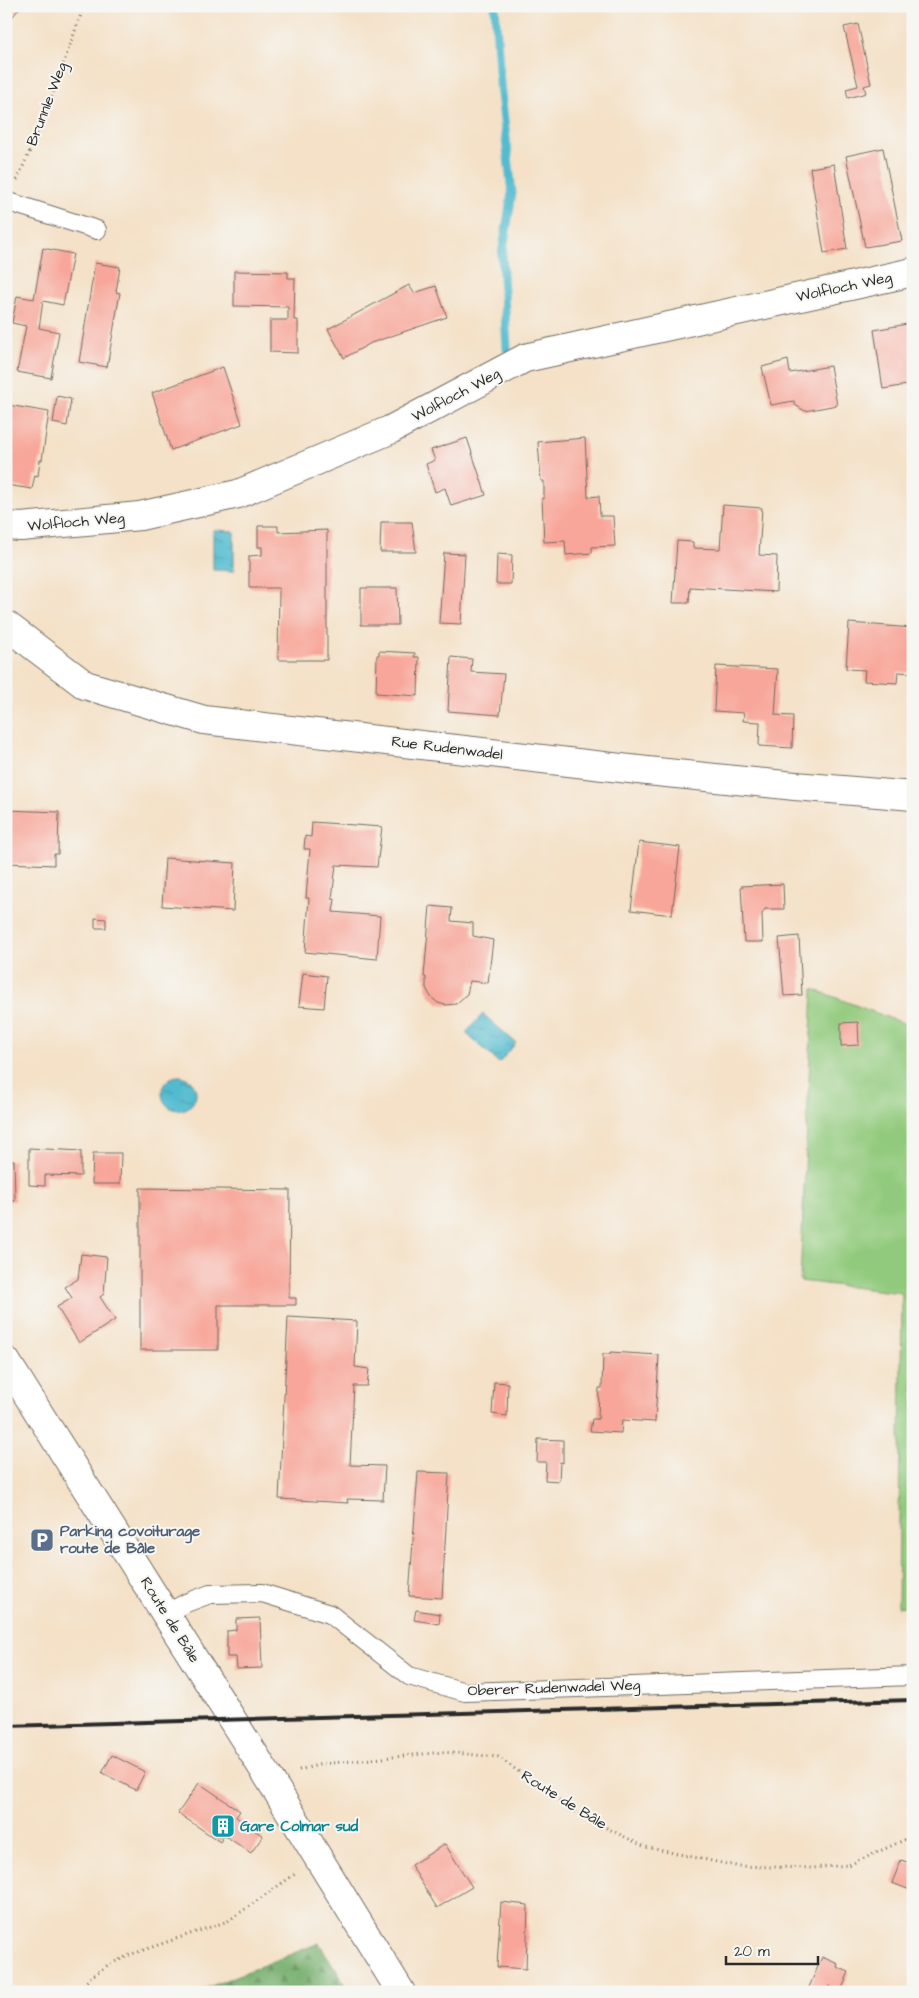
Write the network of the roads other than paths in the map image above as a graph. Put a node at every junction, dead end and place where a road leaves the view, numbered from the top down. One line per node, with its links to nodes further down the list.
1 (7, 201): 2 (lane)
2 (97, 230)
3 (913, 272): 4 (street, Wolfloch Weg)
4 (6, 526)
5 (6, 625): 6 (street, Rue Rudenwadel)
6 (913, 796)
7 (6, 1360): 8 (street, Route de Bâle)
8 (166, 1614): 9 (lane, Oberer Rudenwadel Weg); 10 (street, Route de Bâle)
9 (913, 1676)
10 (401, 1992)

